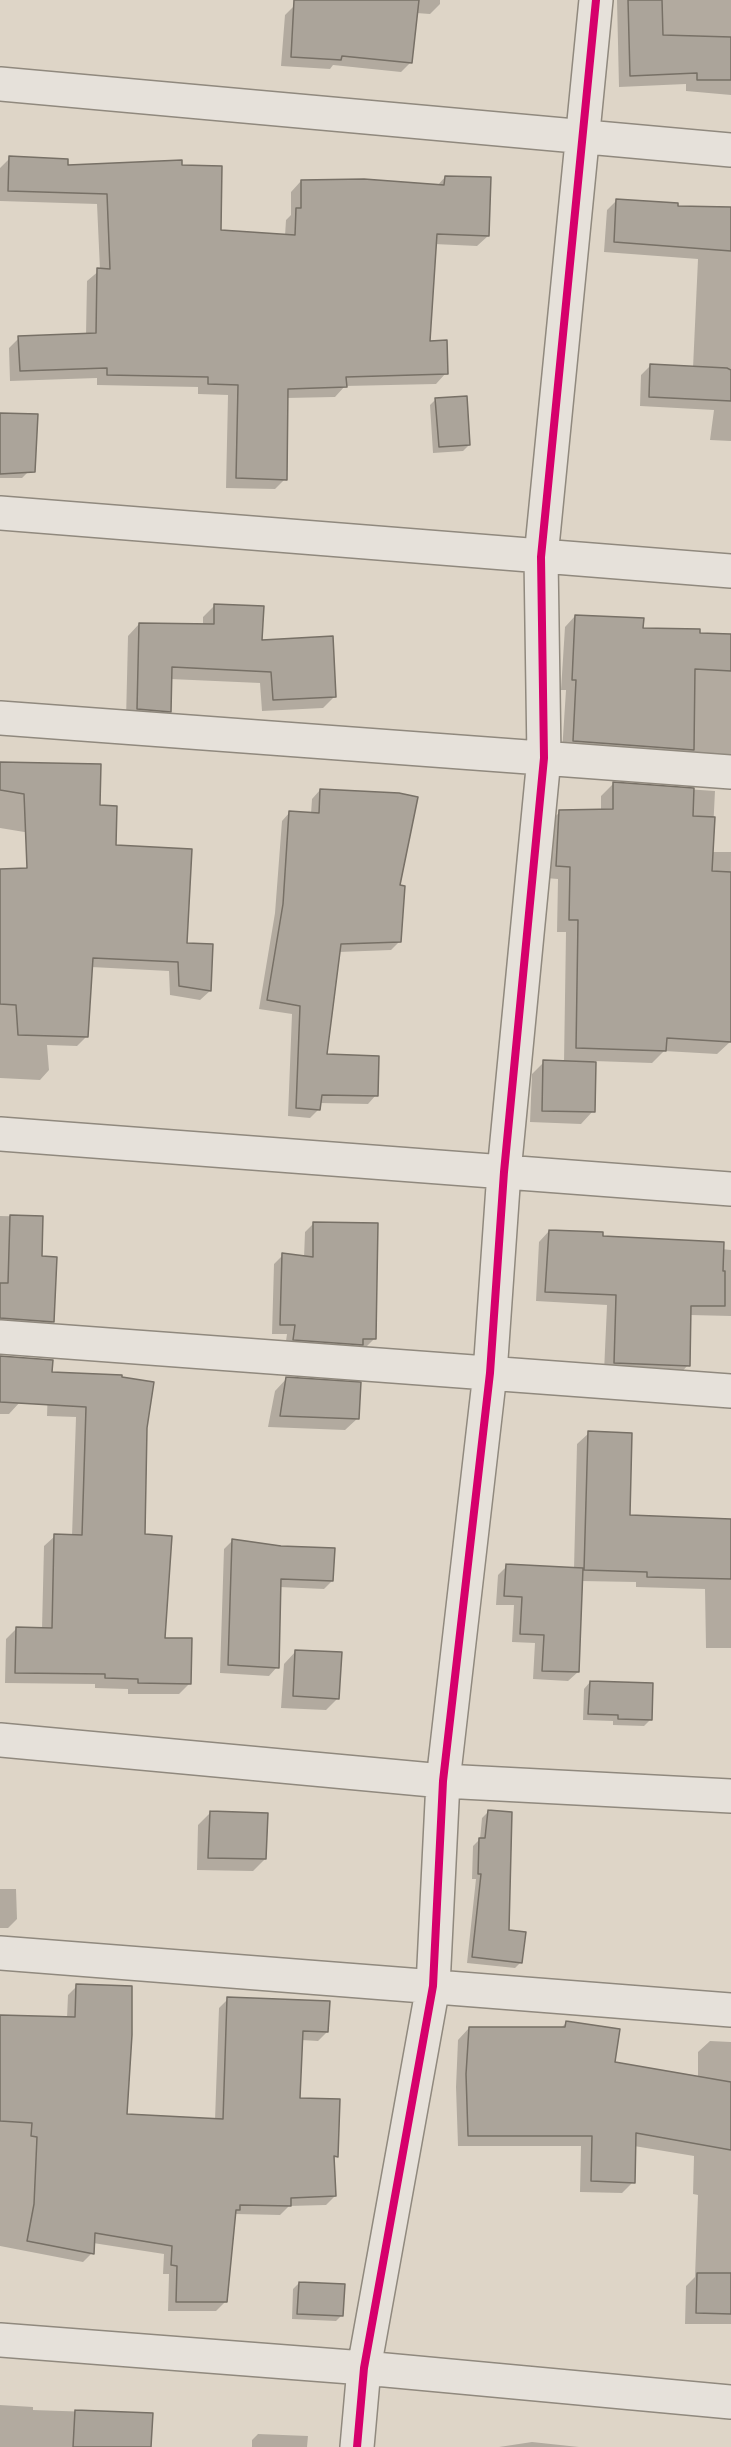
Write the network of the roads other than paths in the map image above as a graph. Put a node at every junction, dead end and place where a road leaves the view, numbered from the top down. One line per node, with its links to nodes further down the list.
1 (596, 0): 3 (street)
2 (0, 84): 3 (street)
3 (583, 137): 4 (street); 6 (street)
4 (731, 150)
5 (0, 513): 6 (street)
6 (541, 557): 7 (street); 9 (street)
7 (731, 571)
8 (0, 718): 9 (street)
9 (544, 759): 10 (street); 12 (street)
10 (731, 772)
11 (0, 1134): 12 (street)
12 (504, 1172): 13 (street); 15 (street)
13 (731, 1189)
14 (0, 1337): 15 (street)
15 (490, 1373): 16 (street); 18 (street)
16 (731, 1391)
17 (0, 1740): 18 (street)
18 (443, 1781): 19 (street); 21 (street)
19 (731, 1796)
20 (0, 1953): 21 (street)
21 (433, 1986): 22 (street); 24 (street)
22 (731, 2010)
23 (0, 2340): 24 (street)
24 (364, 2368): 25 (street); 26 (street)
25 (731, 2402)
26 (357, 2447)

